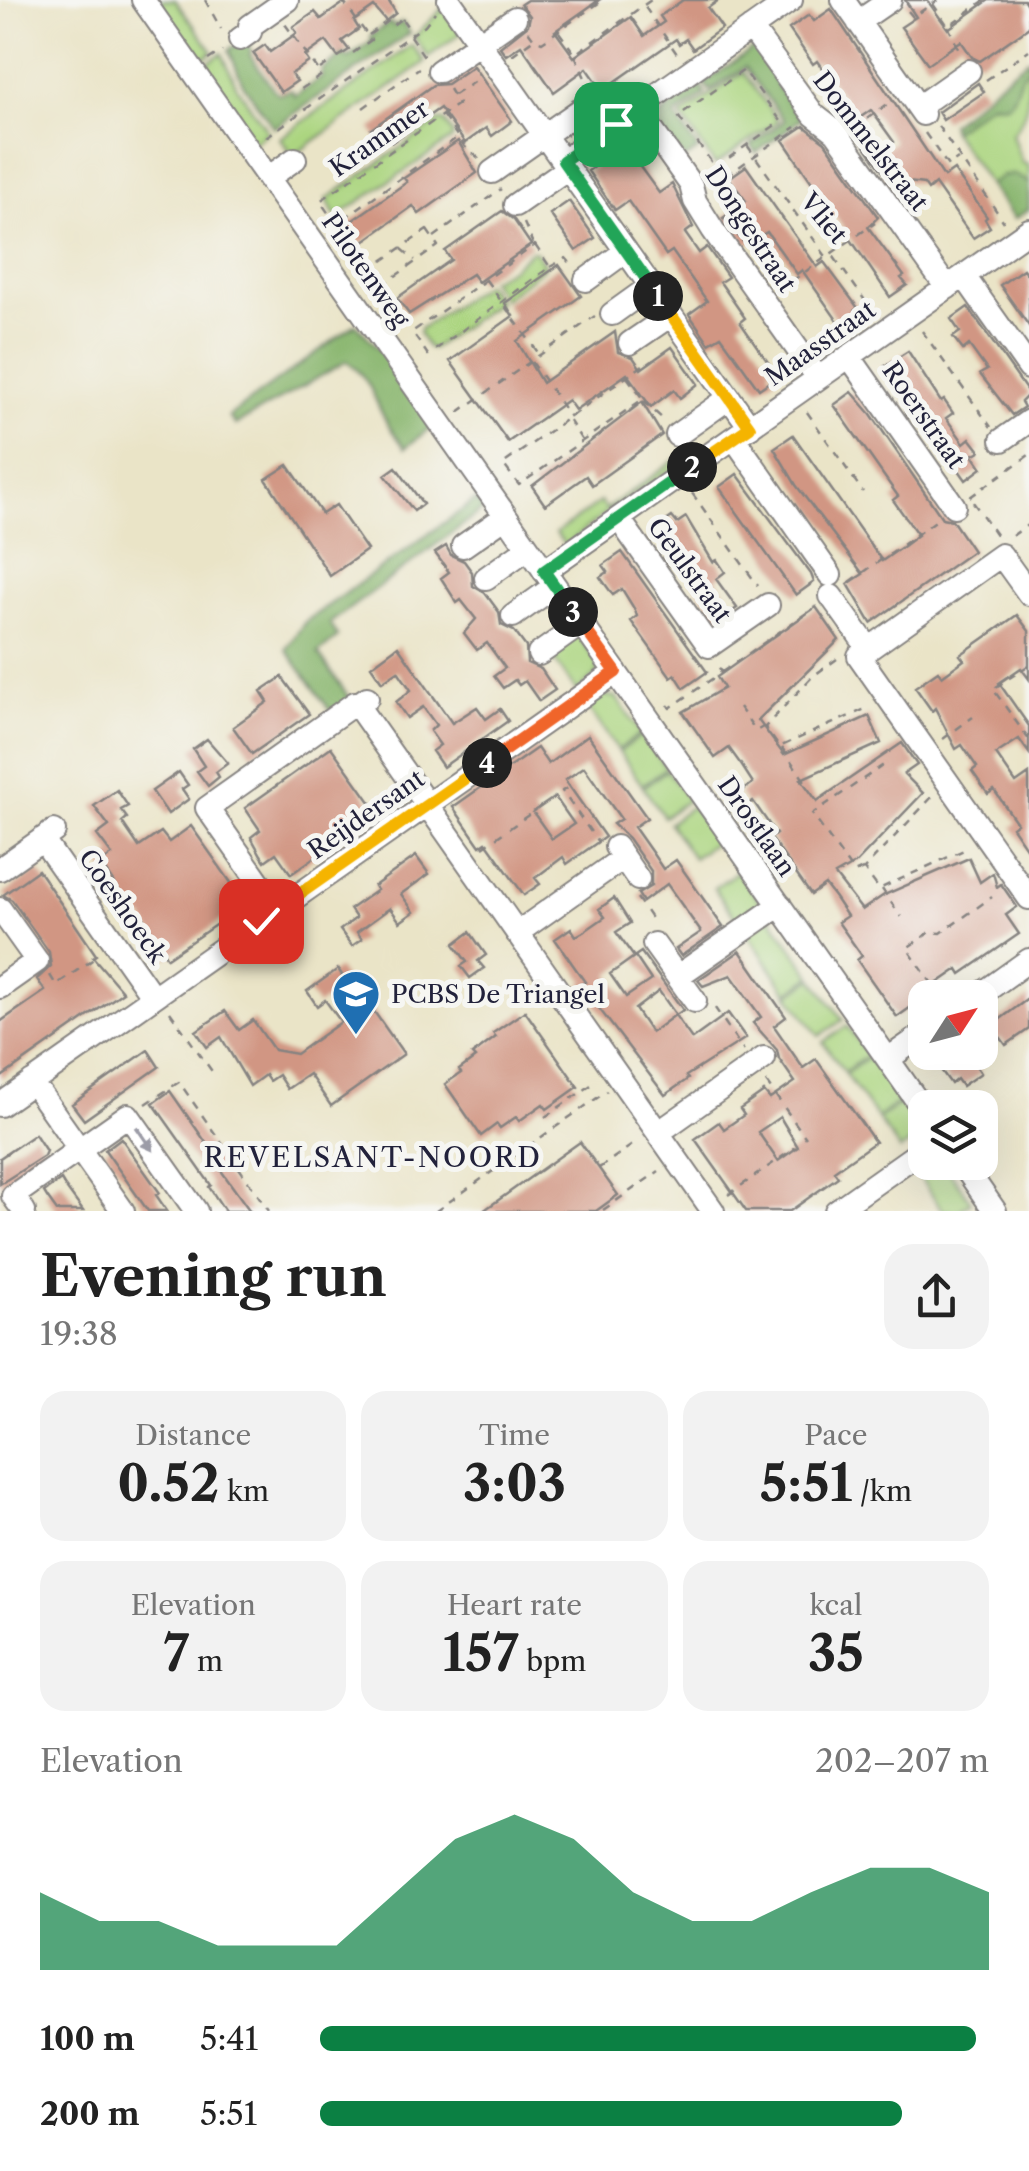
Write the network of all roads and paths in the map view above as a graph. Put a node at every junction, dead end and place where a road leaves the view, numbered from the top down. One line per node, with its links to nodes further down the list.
1 (143, 0): 55 (street, Pilotenweg)
2 (205, 0): 25 (path)
3 (287, 0): 25 (street)
4 (342, 0): 23 (path)
5 (603, 0): 22 (path)
6 (650, 0): 15 (path)
7 (791, 0): 21 (street)
8 (843, 0): 19 (street)
9 (890, 0): 19 (street)
10 (938, 0): 14 (path)
11 (985, 0): 14 (path)
12 (1025, 0): 16 (path)
13 (445, 3): 24 (path); 27 (street)
14 (932, 4): 17 (path)
15 (643, 5): 22 (path); 31 (path)
16 (1029, 6)
17 (913, 17)
18 (520, 22): 26 (path); 27 (street)
19 (858, 22): 44 (street)
20 (288, 26): 34 (path)
21 (752, 28): 31 (street); 43 (street, Dommelstraat)
22 (558, 31): 26 (path)
23 (368, 36): 24 (path); 28 (path)
24 (411, 36): 45 (path)
25 (233, 38): 32 (path)
26 (534, 39): 29 (path)
27 (479, 43): 33 (street); 46 (street)
28 (353, 53)
29 (506, 59)
30 (332, 61): 34 (path)
31 (688, 61): 42 (street)
32 (204, 64)
33 (433, 67): 41 (path)
34 (319, 70): 37 (path)
35 (970, 71): 44 (street)
36 (487, 72): 38 (path)
37 (297, 92)
38 (453, 96)
39 (596, 99): 46 (street)
40 (458, 104): 59 (path, Krammer)
41 (364, 108)
42 (637, 109): 53 (street); 58 (street, Dongestraat)
43 (812, 113): 50 (path); 70 (street, Dommelstraat)
44 (918, 114): 47 (path); 51 (path); 51 (path)
45 (273, 132)
46 (544, 135): 53 (street); 57 (street)
47 (844, 135)
48 (458, 137): 59 (path, Krammer)
49 (747, 145): 50 (path, Vliet); 54 (path); 54 (path)
50 (756, 156): 56 (path); 66 (path, Vliet)
51 (960, 158): 62 (path)
52 (295, 159): 55 (street)
53 (565, 165): 57 (street); 65 (street)
54 (716, 167): 56 (path)
55 (268, 178): 100 (street, Pilotenweg)
56 (723, 178): 58 (path)
57 (502, 189): 63 (path)
58 (694, 196): 73 (street, Dongestraat)
59 (330, 215): 60 (path)
60 (325, 219)
61 (874, 224): 66 (path)
62 (1018, 227): 70 (street, Maasstraat)
63 (433, 238): 64 (path); 67 (path)
64 (401, 248): 67 (path); 67 (path)
65 (626, 251): 69 (street); 71 (street)
66 (828, 256): 73 (path); 75 (path, Vliet)
67 (416, 261)
68 (486, 280): 72 (path); 72 (path); 72 (path)
69 (586, 280)
70 (956, 282): 80 (street, Maasstraat); 83 (street, Dommelstraat)
71 (651, 286): 74 (street); 76 (street)
72 (502, 302): 79 (path)
73 (771, 304): 85 (street, Dongestraat)
74 (606, 312): 79 (path)
75 (874, 314)
76 (670, 315): 78 (street); 86 (street)
77 (922, 331): 94 (path)
78 (630, 343)
79 (540, 355): 81 (path)
80 (849, 356): 85 (street, Maasstraat); 99 (street, Roerstraat)
81 (531, 361): 88 (path); 90 (path)
82 (642, 366): 84 (path)
83 (1029, 368)
84 (627, 377): 87 (path); 90 (path)
85 (818, 378): 93 (street, Maasstraat)
86 (729, 398): 92 (street); 93 (street)
87 (642, 399): 92 (path); 95 (path)
88 (468, 406)
89 (807, 412): 97 (path)
90 (569, 418): 95 (path); 95 (path)
91 (1029, 422): 94 (street)
92 (671, 427)
93 (742, 432): 101 (street, Maasstraat); 108 (street)
94 (1000, 438)
95 (583, 442)
96 (1029, 455): 99 (path)
97 (863, 492)
98 (692, 493): 110 (path)
99 (961, 503): 103 (path); 108 (path)
100 (506, 516): 104 (street); 105 (street, Pilotenweg)
101 (619, 519): 107 (street, Maasstraat); 110 (street, Geulstraat)
102 (1029, 524): 103 (path)
103 (1007, 542): 109 (street); 116 (street)
104 (463, 546)
105 (528, 548): 106 (street); 107 (street, Pilotenweg)
106 (486, 578)
107 (550, 579): 111 (street, Maasstraat); 112 (street, Drostlaan)
108 (829, 592): 114 (path); 116 (street)
109 (1029, 594)
110 (763, 596)
111 (513, 616)
112 (582, 624): 115 (street); 119 (street, Drostlaan)
113 (747, 641): 114 (path)
114 (753, 650): 120 (path)
115 (539, 654)
116 (855, 655): 125 (path); 143 (street)
117 (715, 663): 120 (path)
118 (1029, 664): 126 (path)
119 (616, 672): 133 (street, Reijdersant); 144 (street, Drostlaan)
120 (722, 672): 121 (path)
121 (668, 705)
122 (870, 706): 128 (path)
123 (738, 707): 125 (path)
124 (972, 718): 127 (path)
125 (765, 727): 128 (path)
126 (1029, 740)
127 (934, 744)
128 (782, 746): 130 (path)
129 (888, 762): 139 (path)
130 (807, 784)
131 (566, 788): 136 (path)
132 (934, 796): 139 (path)
133 (427, 804): 146 (street, Reijdersant); 146 (street); 148 (street)
134 (544, 804): 137 (path)
135 (970, 848): 141 (path)
136 (615, 853): 140 (street); 148 (street)
137 (470, 856)
138 (0, 869): 157 (street, Coeshoeck)
139 (864, 869): 141 (path)
140 (634, 883): 149 (path)
141 (881, 888): 147 (path)
142 (992, 897): 153 (path)
143 (1029, 898)
144 (780, 905): 152 (street); 161 (street, Drostlaan)
145 (0, 909): 156 (street)
146 (278, 909): 157 (street, Reijdersant)
147 (901, 917)
148 (518, 933): 171 (street)
149 (659, 940): 152 (street)
150 (104, 952): 154 (path)
151 (1029, 960): 155 (street)
152 (678, 976): 158 (street)
153 (929, 980)
154 (54, 982)
155 (998, 982)
156 (0, 987)
157 (159, 1001): 162 (path); 164 (street, Reijdersant)
158 (705, 1005): 160 (path)
159 (908, 1045): 161 (street)
160 (755, 1052): 165 (street); 171 (street)
161 (888, 1059): 167 (street, Drostlaan)
162 (216, 1076)
163 (604, 1076): 170 (path)
164 (32, 1082): 169 (street, Reijdersant); 174 (street)
165 (774, 1082): 172 (path)
166 (611, 1089): 185 (path)
167 (910, 1090)
168 (148, 1104): 184 (path)
169 (0, 1105)
170 (545, 1117)
171 (651, 1135): 177 (path); 179 (street)
172 (806, 1138)
173 (796, 1146): 179 (path)
174 (80, 1149): 181 (street); 182 (street); 183 (street, one-way to 183)
175 (908, 1160): 186 (street)
176 (665, 1167): 180 (path)
177 (599, 1168)
178 (973, 1180): 187 (street)
179 (714, 1207)
180 (602, 1210)
181 (24, 1211)
182 (123, 1211)
183 (196, 1211)
184 (269, 1211)
185 (436, 1211)
186 (836, 1211)
187 (995, 1211)

